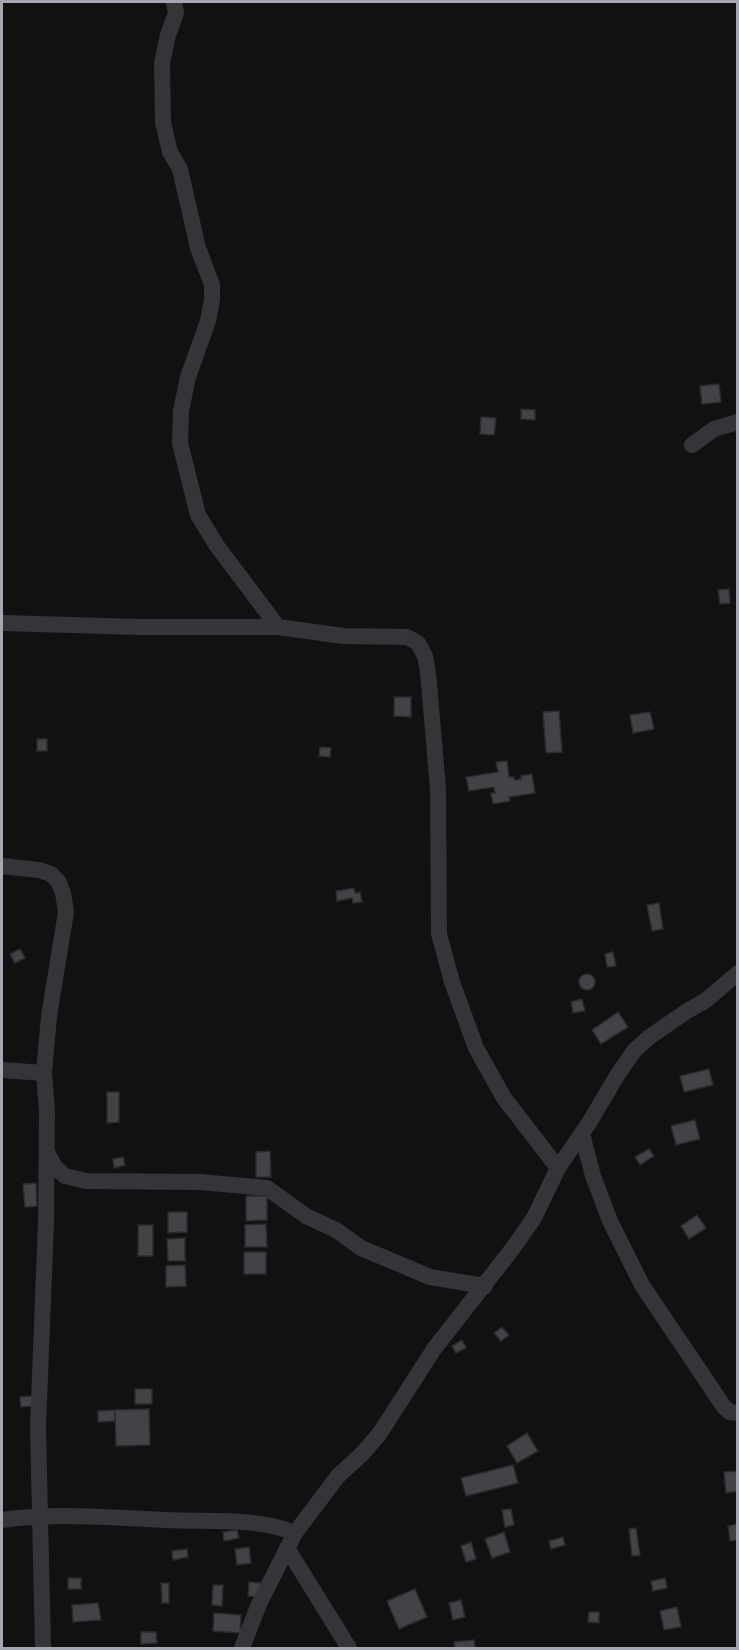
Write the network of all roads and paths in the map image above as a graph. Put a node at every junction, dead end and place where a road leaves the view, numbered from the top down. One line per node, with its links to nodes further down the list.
1 (174, 2): 5 (street)
2 (738, 422): 3 (street)
3 (692, 445)
4 (2, 623): 5 (street)
5 (278, 627): 12 (street)
6 (2, 866): 9 (street)
7 (738, 973): 10 (street)
8 (2, 1070): 9 (street)
9 (44, 1073): 11 (street)
10 (582, 1134): 12 (street); 14 (street)
11 (47, 1151): 13 (street); 15 (street)
12 (558, 1168): 13 (street)
13 (485, 1286): 17 (street)
14 (738, 1413)
15 (41, 1516): 16 (street); 17 (street); 18 (street)
16 (2, 1520)
17 (291, 1541): 19 (street); 20 (street)
18 (43, 1648)
19 (242, 1648)
20 (349, 1648)

